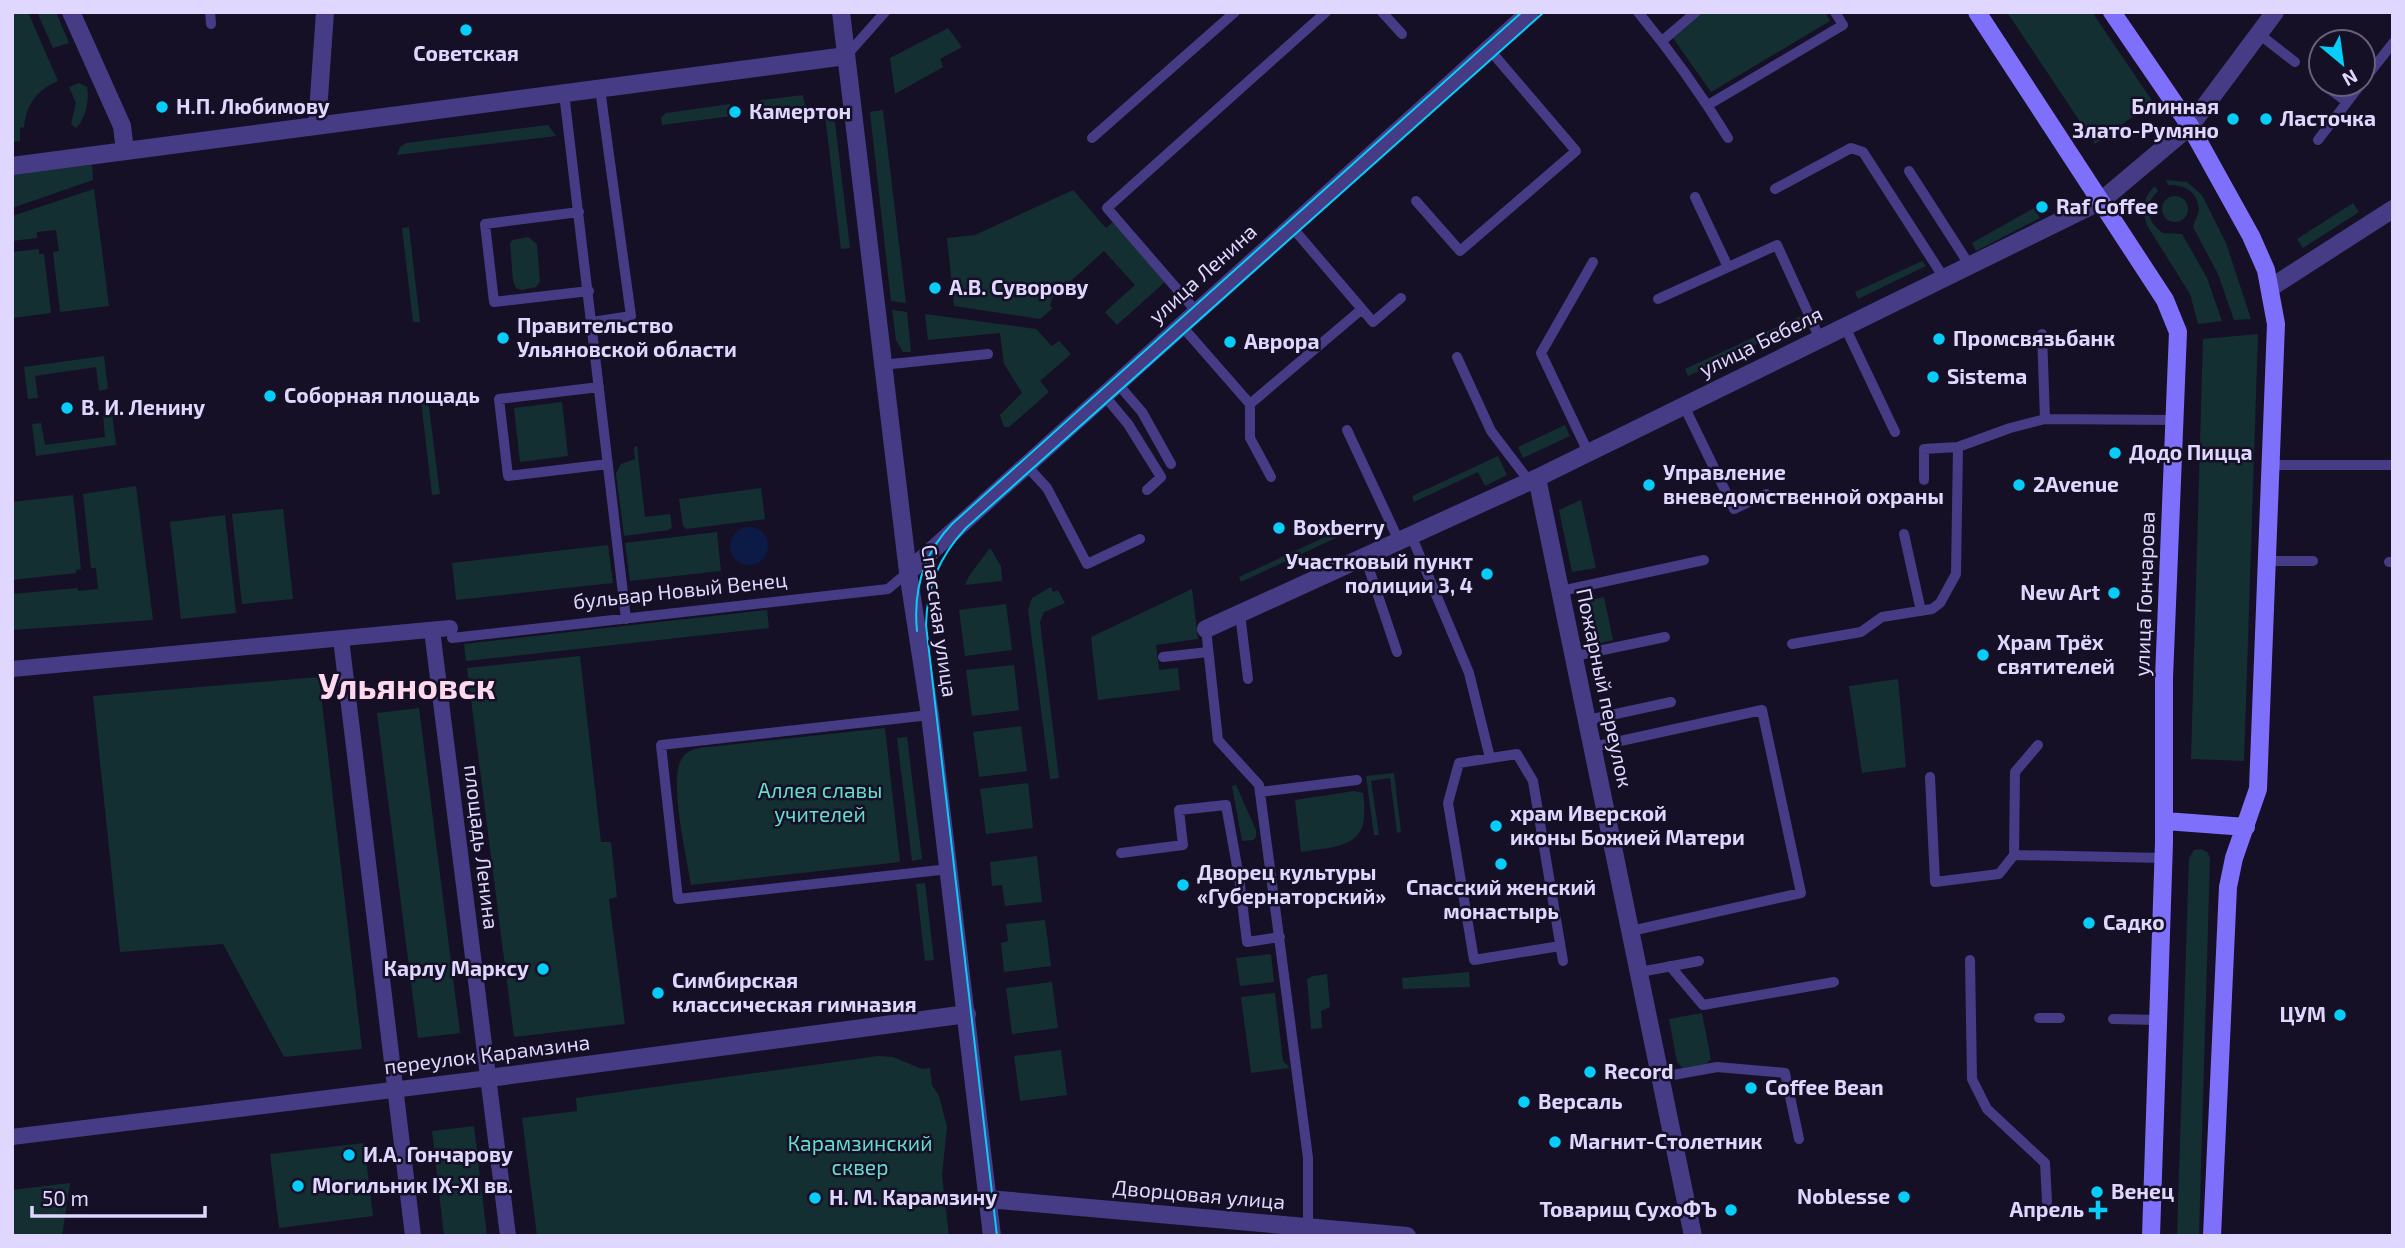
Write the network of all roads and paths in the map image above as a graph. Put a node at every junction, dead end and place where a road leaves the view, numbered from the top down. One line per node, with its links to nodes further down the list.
1 (71, 12): 34 (street)
2 (325, 12): 29 (street)
3 (841, 12): 20 (street, Спасская улица)
4 (886, 12): 20 (lane)
5 (1235, 12): 31 (lane)
6 (1326, 12): 53 (lane)
7 (1382, 12): 15 (lane)
8 (1638, 12): 17 (lane)
9 (1696, 12): 17 (lane)
10 (1835, 12): 28 (lane)
11 (1977, 12): 40 (main road, улица Гончарова)
12 (2112, 12): 30 (main road)
13 (2275, 12): 16 (street, улица Бебеля)
14 (1522, 15): 19 (street, улица Ленина)
15 (1402, 34)
16 (2259, 34): 21 (lane); 30 (street, улица Бебеля)
17 (1662, 41): 28 (lane)
18 (2393, 43): 22 (lane)
19 (1489, 49): 39 (lane); 43 (street, улица Ленина)
20 (846, 56): 23 (street); 61 (street, Спасская улица)
21 (2295, 62)
22 (2377, 64)
23 (600, 89): 24 (street); 54 (lane)
24 (564, 93): 29 (street); 42 (lane)
25 (2342, 98): 27 (lane)
26 (2350, 98): 27 (lane)
27 (2347, 102): 33 (lane)
28 (1708, 105): 32 (lane)
29 (317, 126): 34 (street)
30 (2190, 126): 40 (street, улица Бебеля); 48 (main road)
31 (1092, 138)
32 (1728, 138)
33 (2318, 140)
34 (125, 151): 35 (street)
35 (12, 166)
36 (1909, 171): 45 (lane)
37 (1774, 189): 47 (lane)
38 (1695, 197): 46 (lane)
39 (1416, 201)
40 (2101, 201): 45 (street, улица Бебеля); 67 (main road, улица Гончарова)
41 (2393, 209): 48 (street)
42 (579, 212): 49 (lane); 49 (lane)
43 (1291, 226): 52 (lane); 53 (street, улица Ленина)
44 (1593, 262): 71 (lane)
45 (1970, 266): 47 (street, улица Бебеля)
46 (1728, 267): 51 (lane); 58 (lane)
47 (1944, 278): 56 (street, улица Бебеля)
48 (2270, 288): 75 (main road)
49 (589, 291): 54 (lane)
50 (1401, 298): 52 (lane)
51 (1658, 299)
52 (1362, 309): 64 (lane)
53 (1196, 311): 55 (street, улица Ленина)
54 (592, 322): 62 (lane)
55 (1180, 324): 63 (street, улица Ленина); 64 (lane)
56 (1844, 327): 58 (street, улица Бебеля); 69 (lane)
57 (2042, 334): 66 (lane)
58 (1820, 339): 65 (street, улица Бебеля)
59 (988, 354): 61 (lane)
60 (1457, 357): 78 (lane)
61 (882, 365): 89 (street, Спасская улица)
62 (599, 387): 72 (lane); 72 (lane)
63 (1109, 388): 73 (street, улица Ленина); 74 (lane); 80 (lane)
64 (1250, 404): 77 (lane)
65 (1684, 406): 71 (street, улица Бебеля); 81 (lane)
66 (2045, 419): 67 (lane); 70 (lane)
67 (2175, 420): 115 (main road, улица Гончарова)
68 (1347, 430): 83 (lane)
69 (1895, 432)
70 (1958, 447): 79 (lane); 91 (lane)
71 (1588, 452): 78 (street, улица Бебеля)
72 (608, 464): 93 (lane)
73 (1025, 464): 84 (lane); 89 (street, улица Ленина)
74 (1171, 464)
75 (2269, 465): 76 (lane); 87 (main road)
76 (2393, 465)
77 (1272, 477)
78 (1533, 480): 83 (street, улица Бебеля); 90 (street, Пожарный переулок)
79 (1924, 480)
80 (1147, 490)
81 (1766, 494)
82 (1904, 534): 91 (lane)
83 (1405, 538): 85 (street, улица Бебеля); 111 (lane)
84 (1140, 539)
85 (1365, 557): 92 (street, улица Бебеля); 101 (lane)
86 (1704, 560): 90 (lane)
87 (2266, 561): 88 (lane); 116 (main road)
88 (2314, 561)
89 (908, 572): 93 (lane, бульвар Новый Венец); 107 (street, Спасская улица)
90 (1561, 592): 102 (street, Пожарный переулок)
91 (1921, 611): 99 (lane)
92 (1240, 614): 94 (street, улица Бебеля); 105 (lane)
93 (626, 619): 96 (lane, бульвар Новый Венец)
94 (1206, 629): 100 (lane)
95 (432, 630): 96 (street); 98 (street); 136 (street, площадь Ленина)
96 (451, 633)
97 (1665, 637): 102 (lane)
98 (341, 639): 104 (street); 137 (street)
99 (1792, 644)
100 (1208, 652): 103 (lane); 114 (lane)
101 (1397, 652)
102 (1574, 656): 108 (street, Пожарный переулок)
103 (1163, 657)
104 (12, 669)
105 (1248, 679)
106 (1671, 702): 108 (lane)
107 (930, 715): 120 (street, Спасская улица); 120 (lane)
108 (1588, 720): 110 (street, Пожарный переулок)
109 (2038, 745): 118 (lane)
110 (1593, 747): 121 (street, Пожарный переулок); 121 (lane)
111 (1490, 758): 123 (lane); 123 (lane)
112 (1930, 777): 118 (lane)
113 (1357, 780): 114 (lane)
114 (1260, 792): 122 (lane)
115 (2165, 821): 116 (main road); 119 (main road, улица Гончарова)
116 (2246, 827): 149 (main road)
117 (1121, 853): 122 (lane)
118 (2014, 855): 119 (lane)
119 (2164, 858): 134 (main road, улица Гончарова)
120 (949, 869): 130 (street, Спасская улица)
121 (1632, 930): 128 (street, Пожарный переулок)
122 (1280, 937): 142 (lane)
123 (1560, 946): 125 (lane)
124 (1970, 960): 141 (lane)
125 (1563, 961)
126 (1699, 961): 127 (lane)
127 (1670, 966): 128 (lane); 129 (lane)
128 (1640, 972): 135 (street, Пожарный переулок)
129 (1834, 982)
130 (967, 1014): 136 (street, переулок Карамзина); 140 (street, Спасская улица)
131 (2039, 1018): 132 (lane)
132 (2060, 1018)
133 (2113, 1019): 134 (lane)
134 (2158, 1020): 148 (main road, улица Гончарова)
135 (1662, 1077): 139 (lane); 147 (street, Пожарный переулок)
136 (489, 1078): 137 (street, переулок Карамзина); 145 (street, площадь Ленина)
137 (395, 1090): 138 (street, переулок Карамзина); 144 (street)
138 (12, 1137)
139 (1798, 1139)
140 (988, 1199): 142 (street, Дворцовая улица); 146 (street, Спасская улица)
141 (2047, 1202)
142 (1308, 1227): 143 (street, Дворцовая улица)
143 (1398, 1235)
144 (413, 1236)
145 (508, 1236)
146 (992, 1236)
147 (1693, 1236)
148 (2151, 1236)
149 (2211, 1236)

